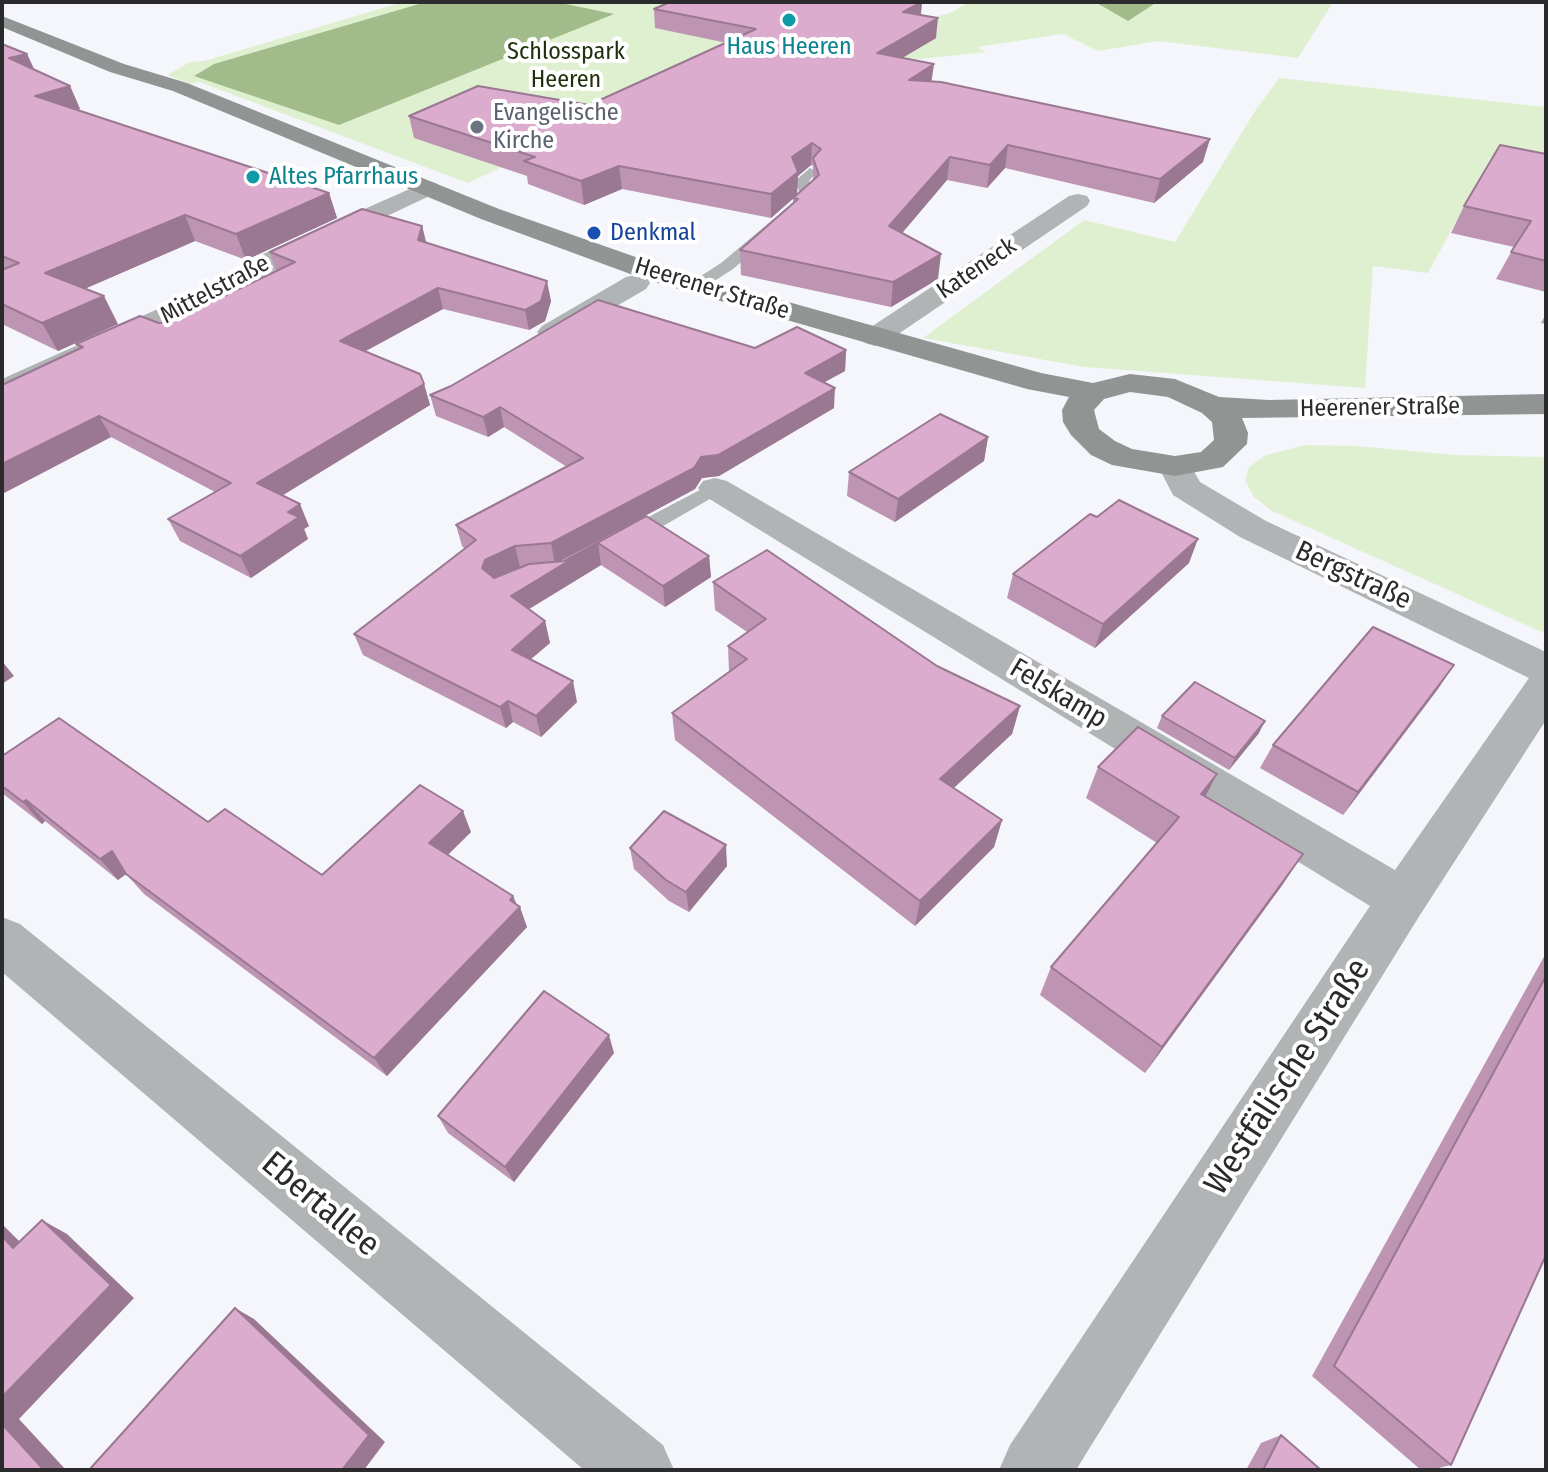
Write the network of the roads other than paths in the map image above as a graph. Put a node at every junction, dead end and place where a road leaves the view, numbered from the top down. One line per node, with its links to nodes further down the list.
1 (2, 21): 3 (main road, Heerener Straße)
2 (810, 172): 6 (lane)
3 (418, 192): 5 (main road, Heerener Straße); 6 (main road, Heerener Straße); 9 (street, Mittelstraße)
4 (1078, 201): 7 (street, Kateneck)
5 (636, 283): 8 (street, Heerener Straße); 13 (main road, Heerener Straße)
6 (696, 286): 7 (main road, Heerener Straße)
7 (875, 337): 10 (main road, Heerener Straße)
8 (522, 351)
9 (2, 391)
10 (1093, 392): 12 (main road, Heerener Straße); 13 (main road)
11 (1546, 404): 12 (main road, Heerener Straße)
12 (1213, 406): 15 (main road)
13 (1079, 422): 16 (main road, Heerener Straße)
14 (1546, 423): 15 (main road, Heerener Straße)
15 (1232, 433): 16 (main road, Heerener Straße)
16 (1175, 466): 19 (street, Bergstraße)
17 (715, 488): 18 (lane); 21 (street, Felskamp)
18 (599, 553)
19 (1546, 669)
20 (1546, 686): 21 (street, Westfälische Straße)
21 (1402, 900): 24 (street, Westfälische Straße)
22 (2, 940): 23 (street, Ebertallee)
23 (638, 1470)
24 (1035, 1470)

